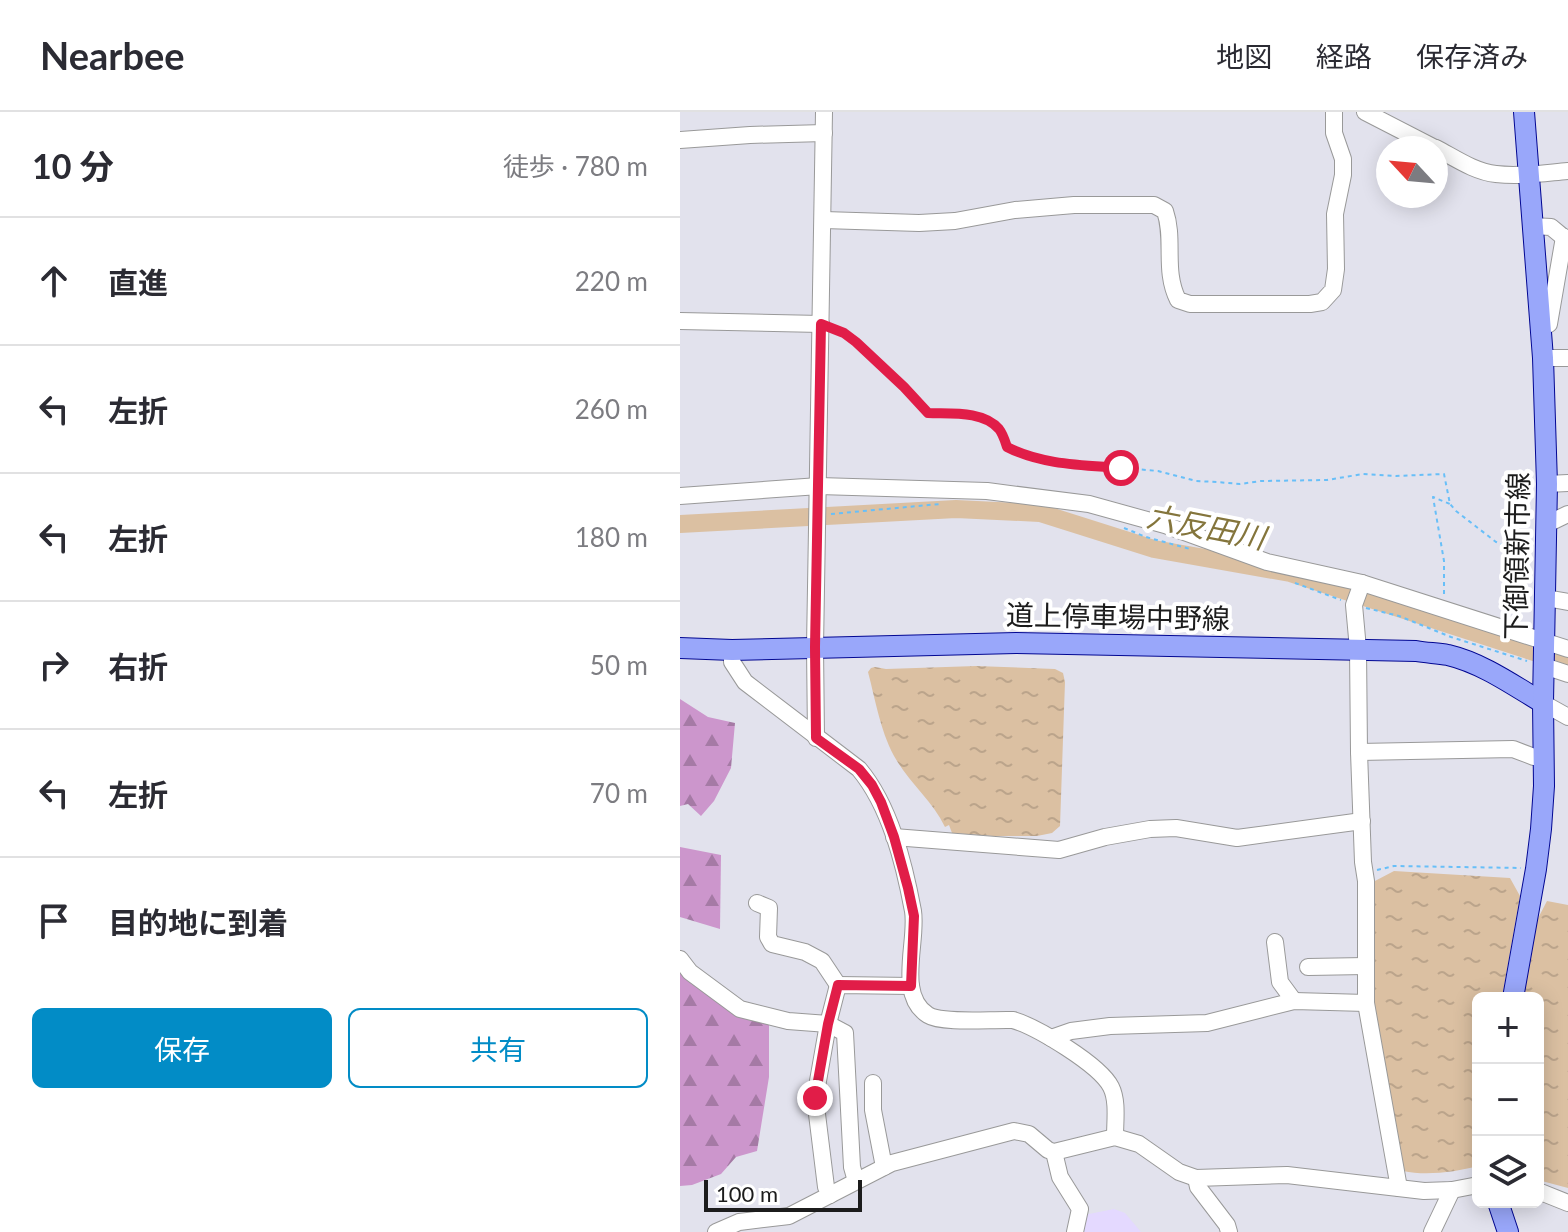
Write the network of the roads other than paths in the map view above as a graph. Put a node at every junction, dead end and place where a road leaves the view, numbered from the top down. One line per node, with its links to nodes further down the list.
1 (824, 112): 5 (street)
2 (1334, 112): 11 (street)
3 (1365, 112): 6 (street)
4 (1524, 112): 10 (main road, 下御領新市線)
5 (824, 133): 7 (street); 11 (street)
6 (1412, 136)
7 (680, 140)
8 (1448, 154): 10 (street)
9 (1568, 171): 10 (street)
10 (1529, 174): 12 (main road, 下御領新市線)
11 (824, 220): 15 (street)
12 (1532, 226): 13 (street); 16 (main road, 下御領新市線)
13 (1566, 239): 16 (street)
14 (680, 321): 15 (street)
15 (821, 324): 20 (street)
16 (1541, 328): 17 (main road, 下御領新市線)
17 (1543, 358): 18 (street); 19 (main road, 下御領新市線)
18 (1568, 358)
19 (1558, 483): 23 (main road, 下御領新市線)
20 (819, 489): 21 (street); 24 (street); 27 (street)
21 (680, 496)
22 (1568, 514): 23 (street)
23 (1547, 524): 25 (main road, 下御領新市線)
24 (1362, 583): 29 (street); 32 (street)
25 (1546, 598): 26 (street); 32 (main road, 下御領新市線)
26 (1568, 602)
27 (815, 647): 29 (main road, 道上停車場中野線); 31 (main road, 道上停車場中野線); 36 (street)
28 (680, 648): 31 (main road, 道上停車場中野線)
29 (1358, 649): 34 (main road, 道上停車場中野線); 37 (street)
30 (1568, 649): 32 (street)
31 (732, 650): 36 (street)
32 (1544, 654): 33 (street); 34 (main road, 下御領新市線)
33 (1568, 674)
34 (1543, 703): 35 (street); 38 (main road, 下御領新市線)
35 (1568, 717)
36 (816, 738): 40 (street)
37 (1359, 752): 38 (street); 39 (street)
38 (1544, 758): 48 (main road, 下御領新市線)
39 (1362, 821): 40 (street); 44 (street)
40 (894, 837): 47 (street)
41 (757, 903): 46 (street)
42 (1275, 942): 49 (street)
43 (680, 959): 51 (street)
44 (1365, 966): 45 (street); 50 (street)
45 (1308, 967)
46 (838, 985): 47 (street); 51 (street)
47 (911, 986): 52 (street)
48 (1514, 992)
49 (1294, 1001): 50 (street); 52 (street)
50 (1366, 1003): 60 (street)
51 (828, 1024): 58 (street); 63 (street)
52 (1051, 1038): 54 (street)
53 (873, 1083): 56 (street)
54 (1115, 1137): 55 (street); 57 (street)
55 (1054, 1152): 56 (street); 67 (street)
56 (884, 1167): 58 (street)
57 (1196, 1178): 60 (street); 68 (street)
58 (856, 1181): 63 (street)
59 (1472, 1186): 61 (street)
60 (1399, 1188): 61 (street)
61 (1452, 1190): 69 (street)
62 (1544, 1193): 64 (street)
63 (830, 1195): 66 (street)
64 (1568, 1203)
65 (1500, 1208): 70 (main road)
66 (716, 1232)
67 (1075, 1232)
68 (1229, 1232)
69 (1432, 1232)
70 (1508, 1232)

